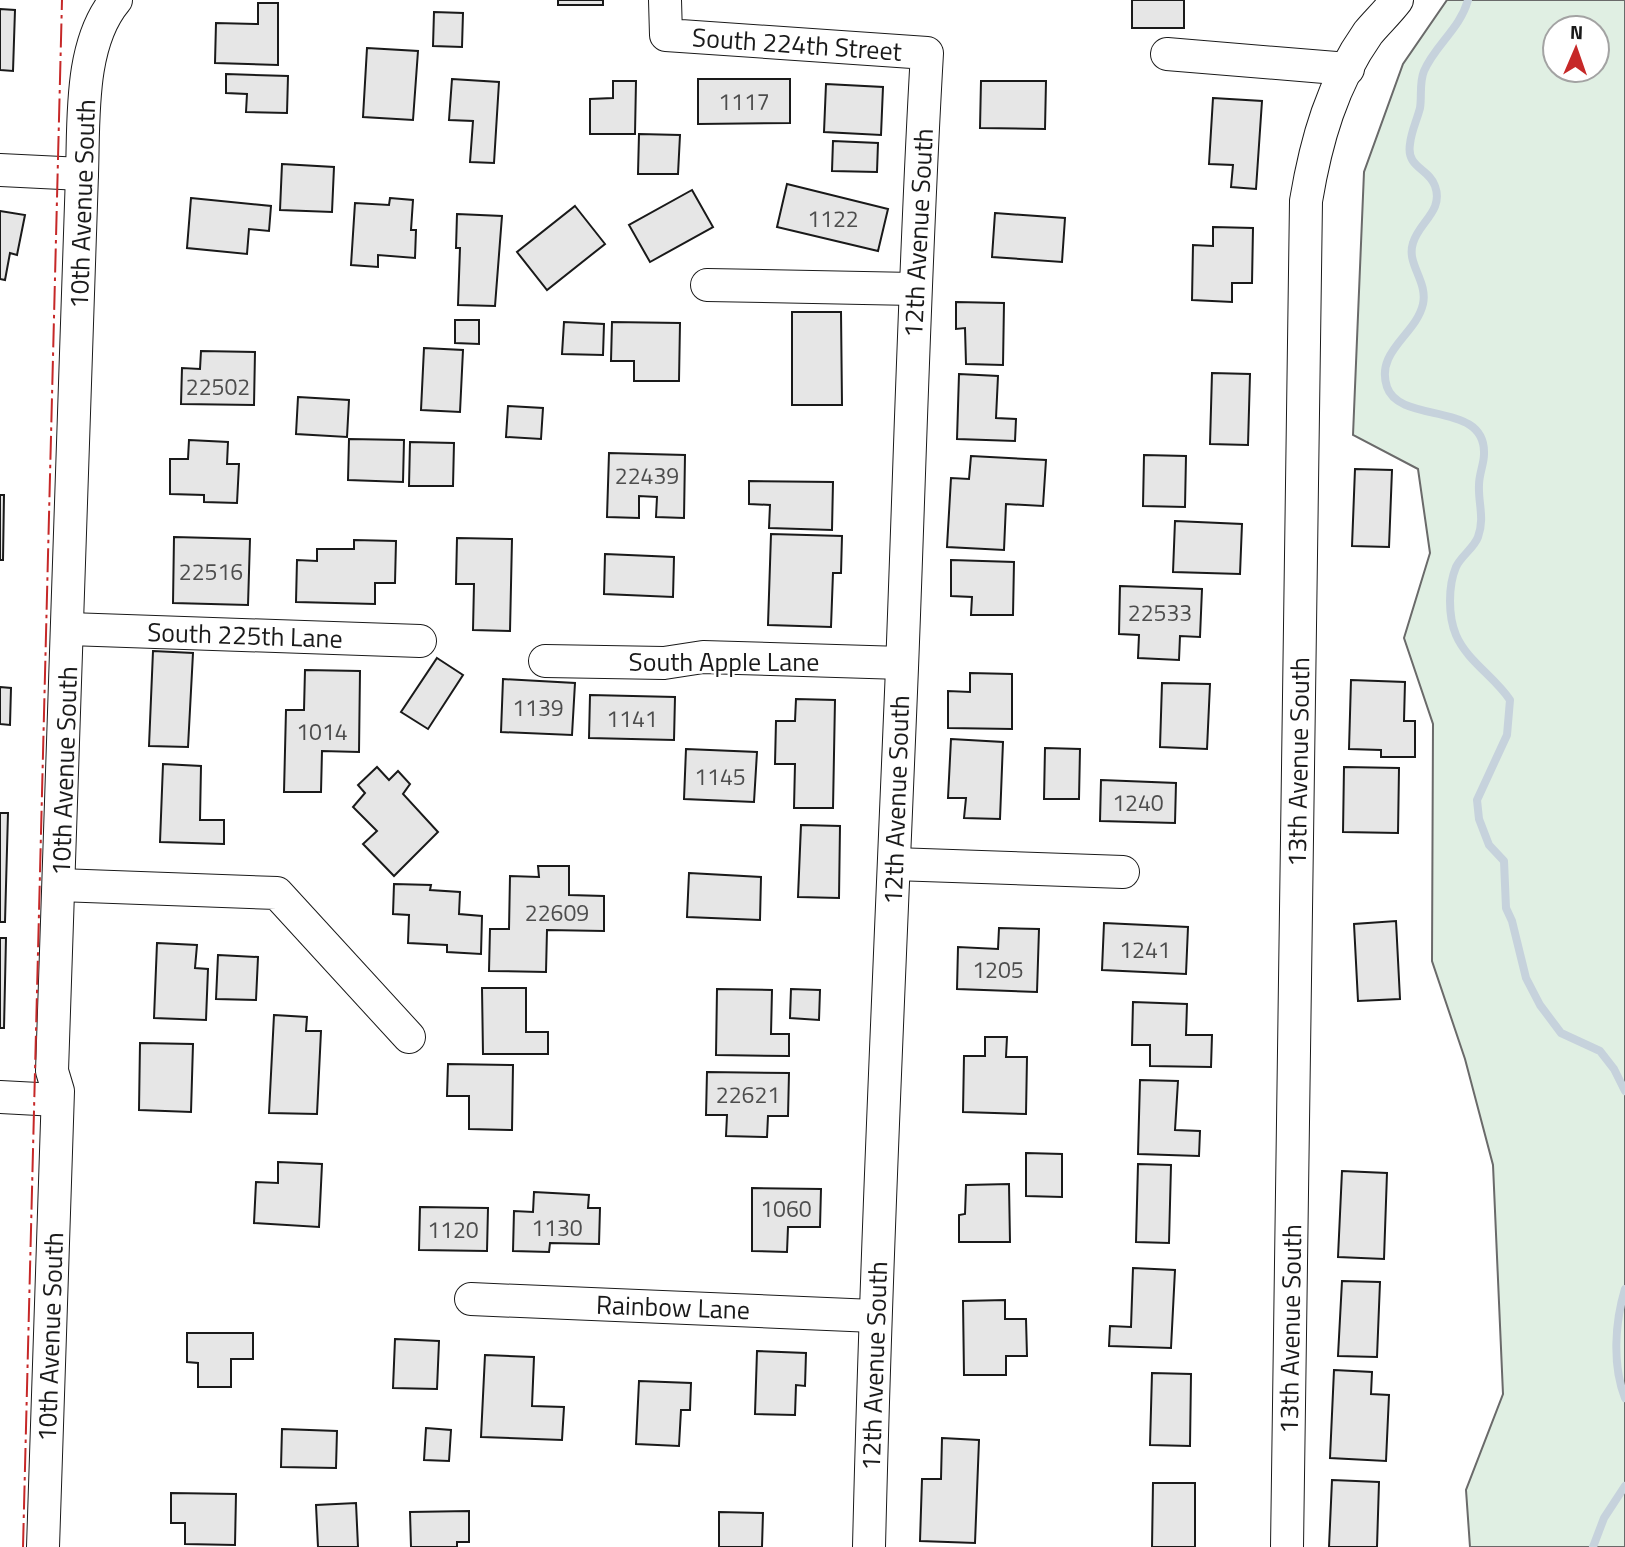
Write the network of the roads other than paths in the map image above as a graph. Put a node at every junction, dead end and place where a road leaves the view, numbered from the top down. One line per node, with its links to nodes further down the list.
1 (116, 0): 8 (street, 10th Avenue South)
2 (665, 0): 4 (street, South 224th Street)
3 (1396, 0): 6 (street, 13th Avenue South)
4 (927, 52): 10 (street, 12th Avenue South)
5 (1167, 54): 6 (street)
6 (1348, 69): 25 (street, 13th Avenue South)
7 (0, 170): 8 (street)
8 (82, 174): 11 (street, 10th Avenue South)
9 (707, 285): 10 (street)
10 (914, 289): 14 (street, 12th Avenue South)
11 (69, 629): 12 (street, South 225th Lane); 17 (street, 10th Avenue South)
12 (420, 641)
13 (545, 661): 14 (street, South Apple Lane)
14 (902, 663): 15 (street, 12th Avenue South)
15 (894, 864): 16 (street); 22 (street, 12th Avenue South)
16 (1123, 872)
17 (59, 885): 18 (street); 20 (street, 10th Avenue South)
18 (409, 1037)
19 (0, 1097): 20 (street)
20 (57, 1100): 23 (street, 10th Avenue South)
21 (471, 1299): 22 (street, Rainbow Lane)
22 (874, 1316): 24 (street, 12th Avenue South)
23 (43, 1547)
24 (869, 1547)
25 (1287, 1547)

